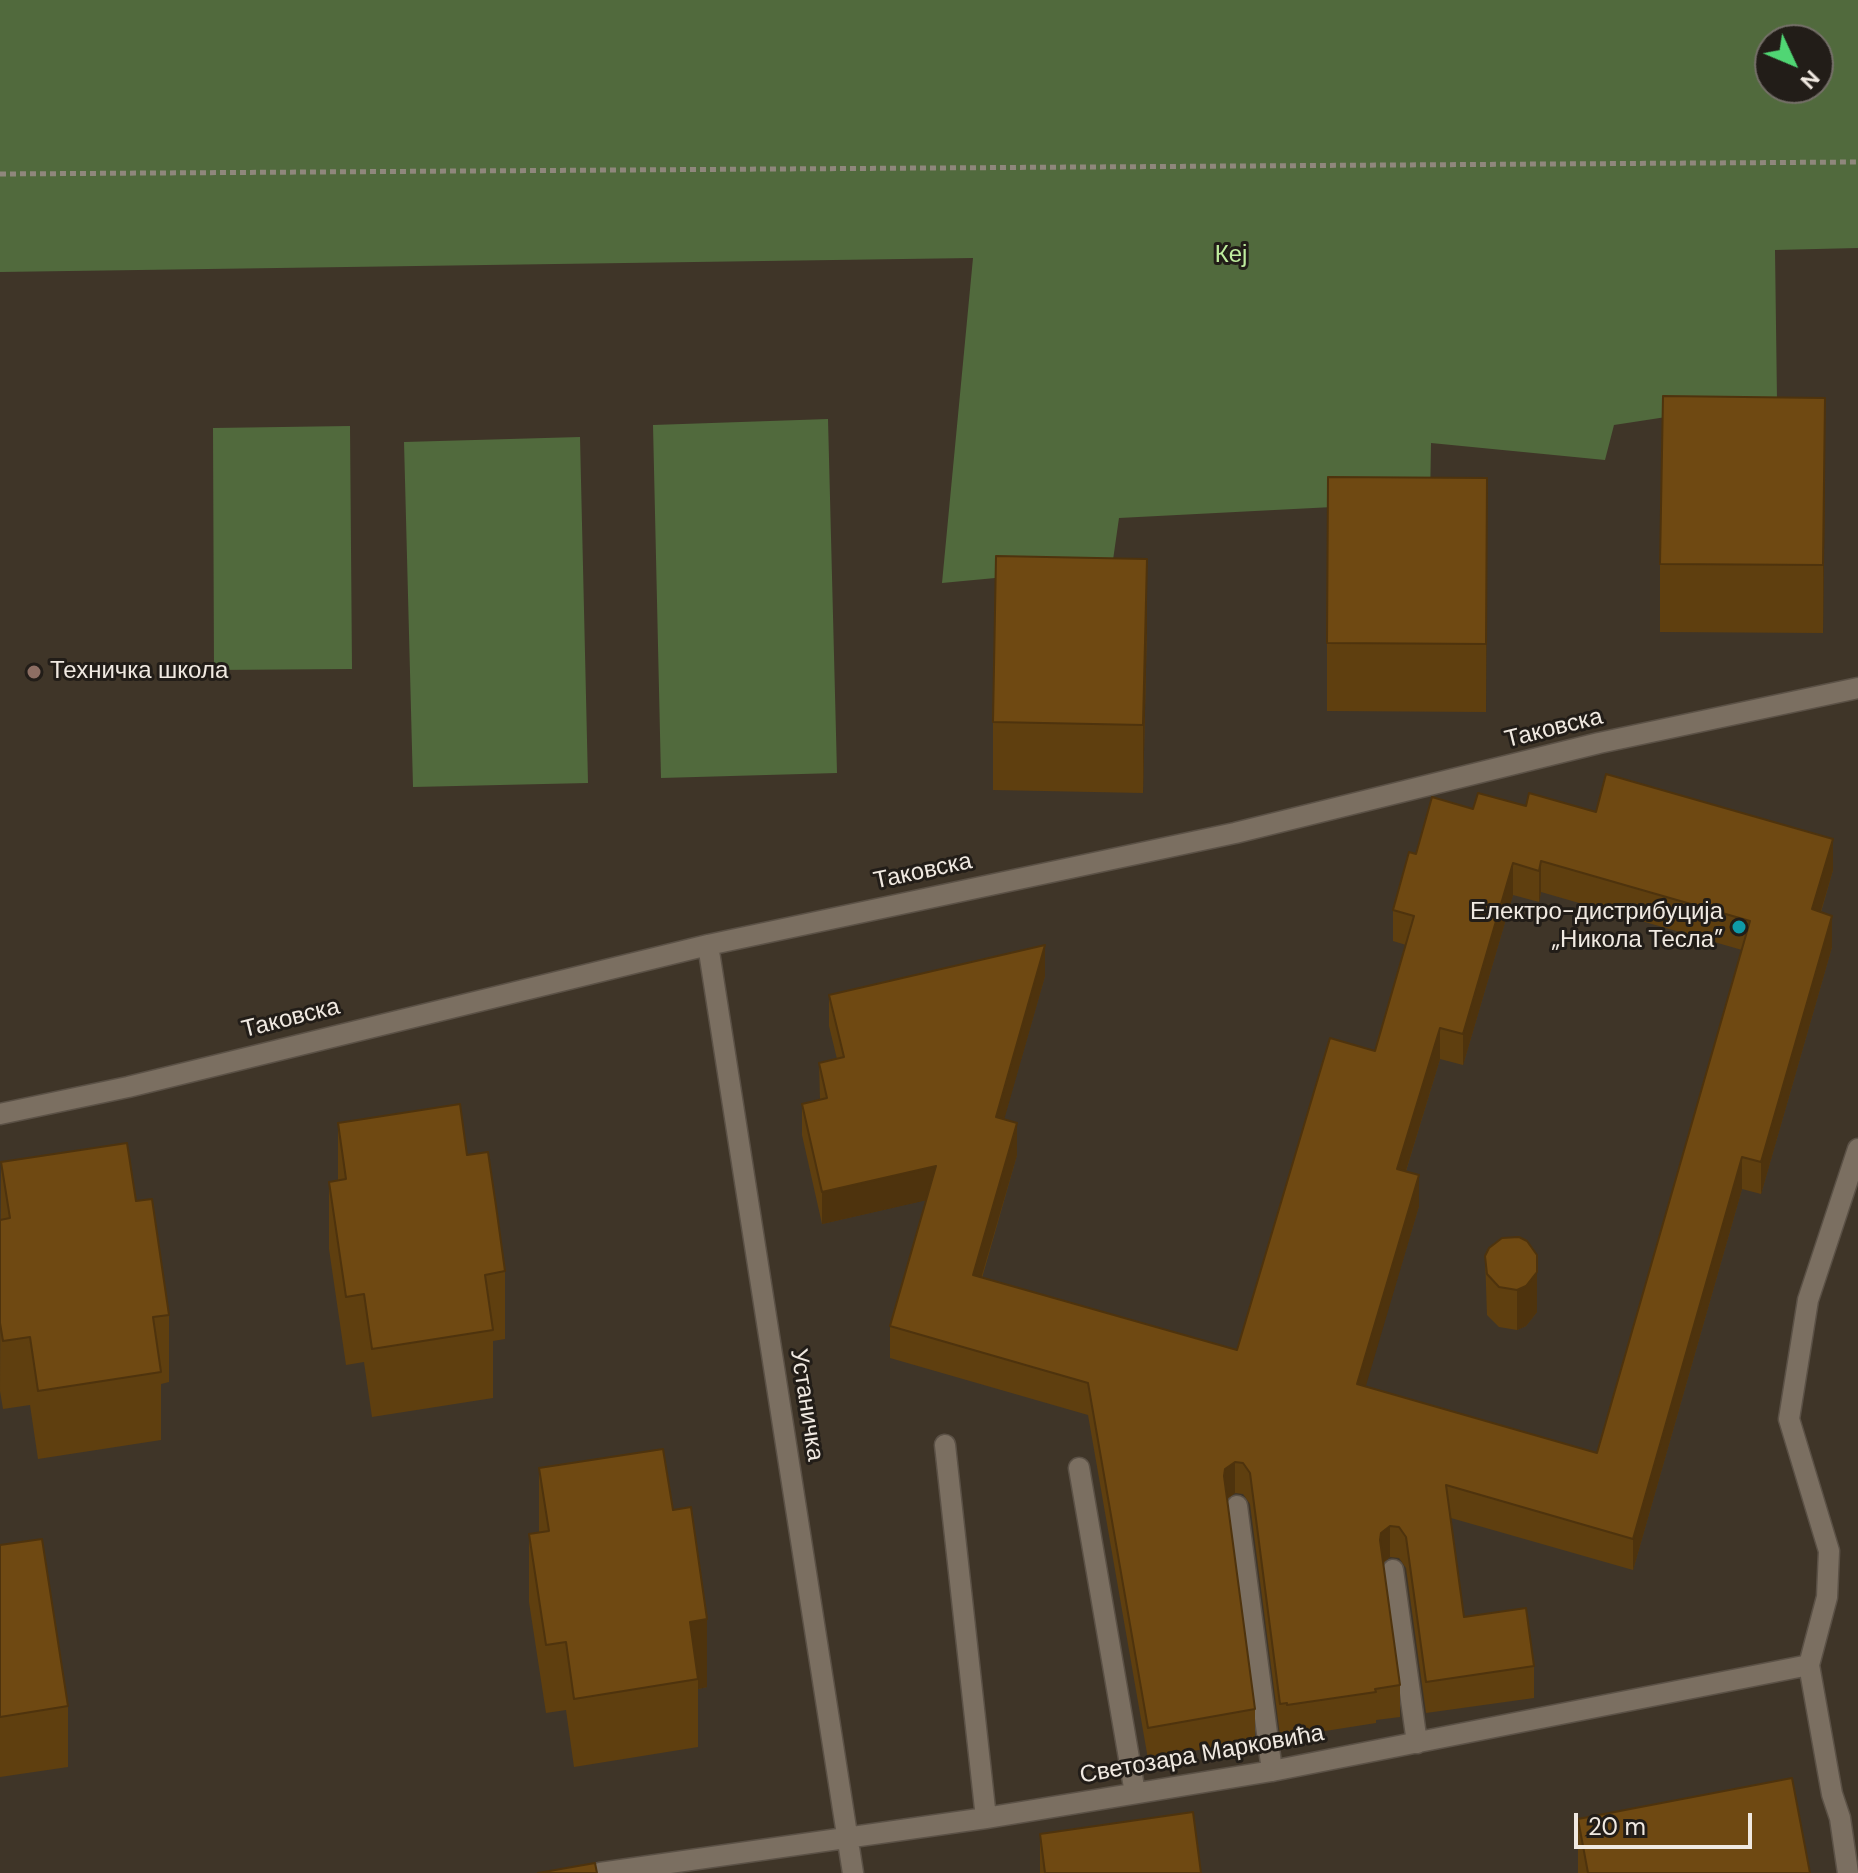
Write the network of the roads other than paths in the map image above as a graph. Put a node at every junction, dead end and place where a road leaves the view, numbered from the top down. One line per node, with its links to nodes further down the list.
1 (1858, 688): 2 (street, Таковска)
2 (708, 945): 3 (street, Таковска); 14 (street, Устаничка)
3 (0, 1114)
4 (1858, 1149): 9 (street)
5 (945, 1445): 13 (street)
6 (1079, 1468): 12 (street)
7 (1237, 1506): 11 (street)
8 (1393, 1570): 10 (street)
9 (1809, 1665): 10 (street, Светозара Марковића); 17 (street)
10 (1417, 1743): 11 (street, Светозара Марковића)
11 (1272, 1771): 12 (street, Светозара Марковића)
12 (1135, 1793): 13 (street, Светозара Марковића)
13 (986, 1818): 14 (street, Светозара Марковића)
14 (847, 1837): 15 (street, Светозара Марковића); 16 (street, Устаничка)
15 (600, 1873)
16 (853, 1873)
17 (1848, 1873)

